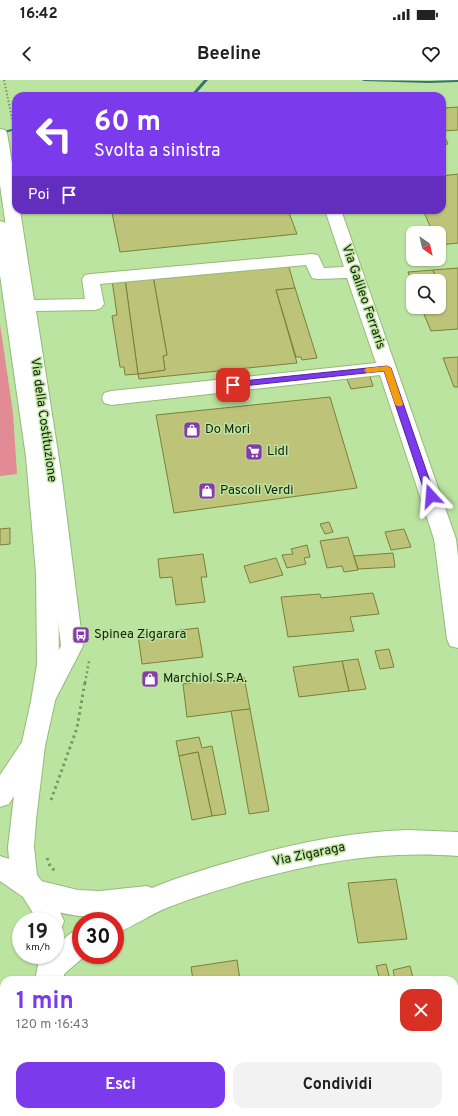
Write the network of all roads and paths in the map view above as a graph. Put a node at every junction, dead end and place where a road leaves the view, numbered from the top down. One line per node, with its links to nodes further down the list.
1 (4, 80): 2 (path)
2 (12, 117)
3 (2, 141): 4 (street, Via della Costituzione)
4 (12, 210)
5 (13, 214): 9 (street, Via della Costituzione)
6 (334, 214): 8 (street, Via Galileo Ferraris)
7 (0, 226): 13 (street, Via della Costituzione)
8 (354, 272): 9 (street); 10 (street, Via Galileo Ferraris)
9 (26, 306): 13 (street, Via della Costituzione)
10 (387, 368): 11 (street); 12 (street, Via Galileo Ferraris)
11 (111, 398)
12 (458, 639)
13 (43, 701): 14 (street, Via della Costituzione)
14 (32, 746): 15 (street, Via della Costituzione); 18 (street, Via della Costituzione)
15 (0, 796)
16 (458, 844): 19 (street, Via Zigaraga)
17 (0, 868): 18 (street, Via Zigaraga)
18 (30, 886): 19 (street, Via Zigaraga); 20 (street)
19 (164, 896): 21 (street, Via Zigaraga)
20 (48, 912)
21 (124, 916)
22 (72, 950): 23 (street)
23 (52, 967)

